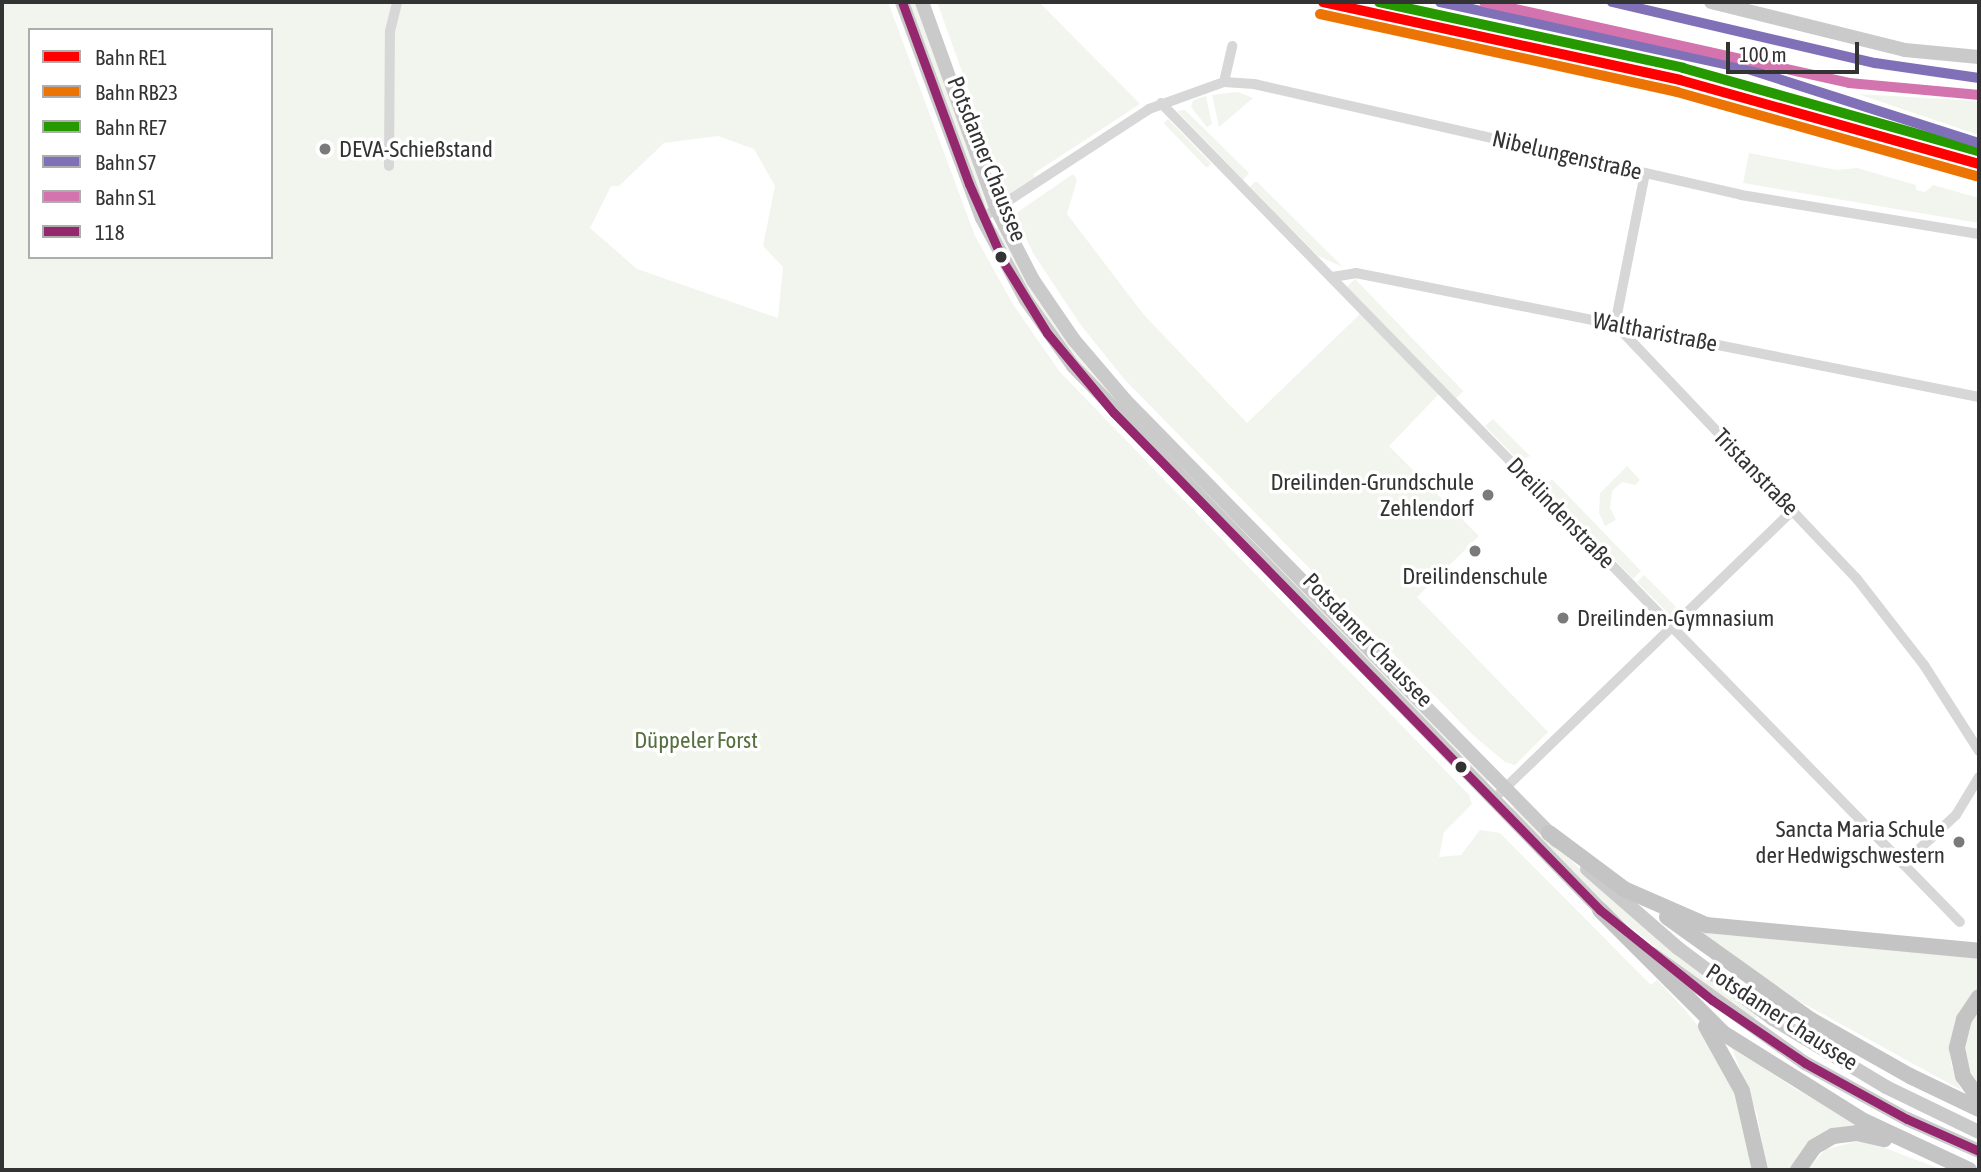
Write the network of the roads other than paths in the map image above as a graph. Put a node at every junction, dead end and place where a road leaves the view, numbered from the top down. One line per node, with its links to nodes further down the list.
1 (397, 2): 10 (street)
2 (902, 2): 13 (main road, Potsdamer Chaussee)
3 (922, 2): 12 (main road, Potsdamer Chaussee)
4 (1712, 2): 5 (main road)
5 (1746, 5): 7 (main road)
6 (1232, 46): 8 (street)
7 (1979, 57)
8 (1224, 82): 9 (street, Nibelungenstraße); 11 (street, Nibelungenstraße)
9 (1161, 103): 12 (street, Nibelungenstraße); 15 (street, Dreilindenstraße)
10 (389, 166)
11 (1645, 173): 14 (street, Nibelungenstraße); 16 (street)
12 (997, 211): 13 (street, Nibelungenstraße); 22 (main road, Potsdamer Chaussee)
13 (982, 218): 23 (main road, Potsdamer Chaussee)
14 (1979, 234)
15 (1332, 277): 16 (street, Waltharistraße); 19 (street, Dreilindenstraße)
16 (1615, 324): 17 (street, Waltharistraße); 18 (street, Tristanstraße)
17 (1979, 397)
18 (1793, 510): 19 (street); 20 (street, Tristanstraße)
19 (1672, 627): 22 (street); 25 (street, Dreilindenstraße)
20 (1979, 751)
21 (1979, 778): 25 (street)
22 (1505, 788): 23 (street); 24 (main road, Potsdamer Chaussee)
23 (1493, 800): 27 (main road, Potsdamer Chaussee)
24 (1549, 833): 26 (highway); 34 (main road, Potsdamer Chaussee)
25 (1903, 864): 28 (street, Dreilindenstraße)
26 (1648, 903): 29 (highway); 33 (highway)
27 (1600, 911): 31 (highway); 35 (main road, Potsdamer Chaussee)
28 (1960, 922)
29 (1979, 951)
30 (1979, 997): 32 (highway)
31 (1692, 1006): 36 (highway); 37 (highway)
32 (1979, 1099)
33 (1979, 1109)
34 (1979, 1132)
35 (1979, 1152)
36 (1929, 1153): 38 (highway); 39 (highway)
37 (1760, 1170)
38 (1798, 1170)
39 (1969, 1170)

